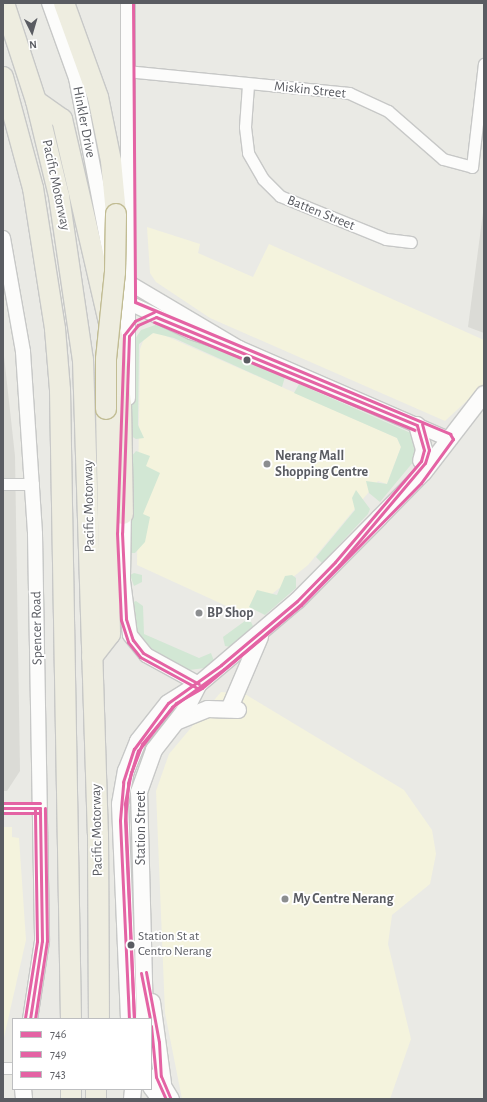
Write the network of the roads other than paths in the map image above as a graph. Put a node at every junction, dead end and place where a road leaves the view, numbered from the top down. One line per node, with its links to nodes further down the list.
1 (4, 3): 9 (highway, Pacific Motorway)
2 (49, 3): 12 (street, Hinkler Drive)
3 (64, 3): 27 (highway, bridge)
4 (128, 3): 6 (street)
5 (484, 64): 8 (street, Miskin Street)
6 (126, 71): 8 (street, Miskin Street); 13 (street)
7 (3, 77): 34 (highway, Pacific Motorway)
8 (248, 85): 11 (street, Batten Street)
9 (36, 101): 24 (highway); 27 (highway, Pacific Motorway)
10 (3, 238): 23 (street, Spencer Road)
11 (411, 242)
12 (106, 244): 13 (street, Hinkler Drive); 14 (street, Hinkler Drive)
13 (130, 285): 14 (street); 17 (street)
14 (130, 305): 15 (street); 16 (street)
15 (156, 317): 16 (street); 17 (street)
16 (129, 336): 24 (street)
17 (239, 348): 19 (street)
18 (484, 394): 20 (main road)
19 (417, 425): 20 (street); 21 (main road)
20 (448, 439): 21 (main road); 25 (main road)
21 (421, 461): 25 (main road)
22 (3, 484): 23 (street)
23 (33, 484): 31 (street, Spencer Road)
24 (123, 514): 28 (street)
25 (335, 562): 26 (main road)
26 (266, 627): 28 (main road); 29 (main road)
27 (92, 657): 35 (highway, Pacific Motorway)
28 (199, 684): 29 (main road, Station Street); 36 (main road, Station Street)
29 (175, 722): 32 (main road, Station Street)
30 (3, 808): 31 (street)
31 (40, 808): 33 (street, Spencer Road)
32 (146, 972): 37 (main road, Station Street); 38 (main road)
33 (30, 1018)
34 (70, 1018)
35 (99, 1018)
36 (129, 1018)
37 (145, 1018)
38 (150, 1018)
39 (152, 1034): 41 (main road)
40 (152, 1074): 41 (main road)
41 (157, 1085): 42 (main road); 43 (main road)
42 (160, 1099)
43 (171, 1099)

